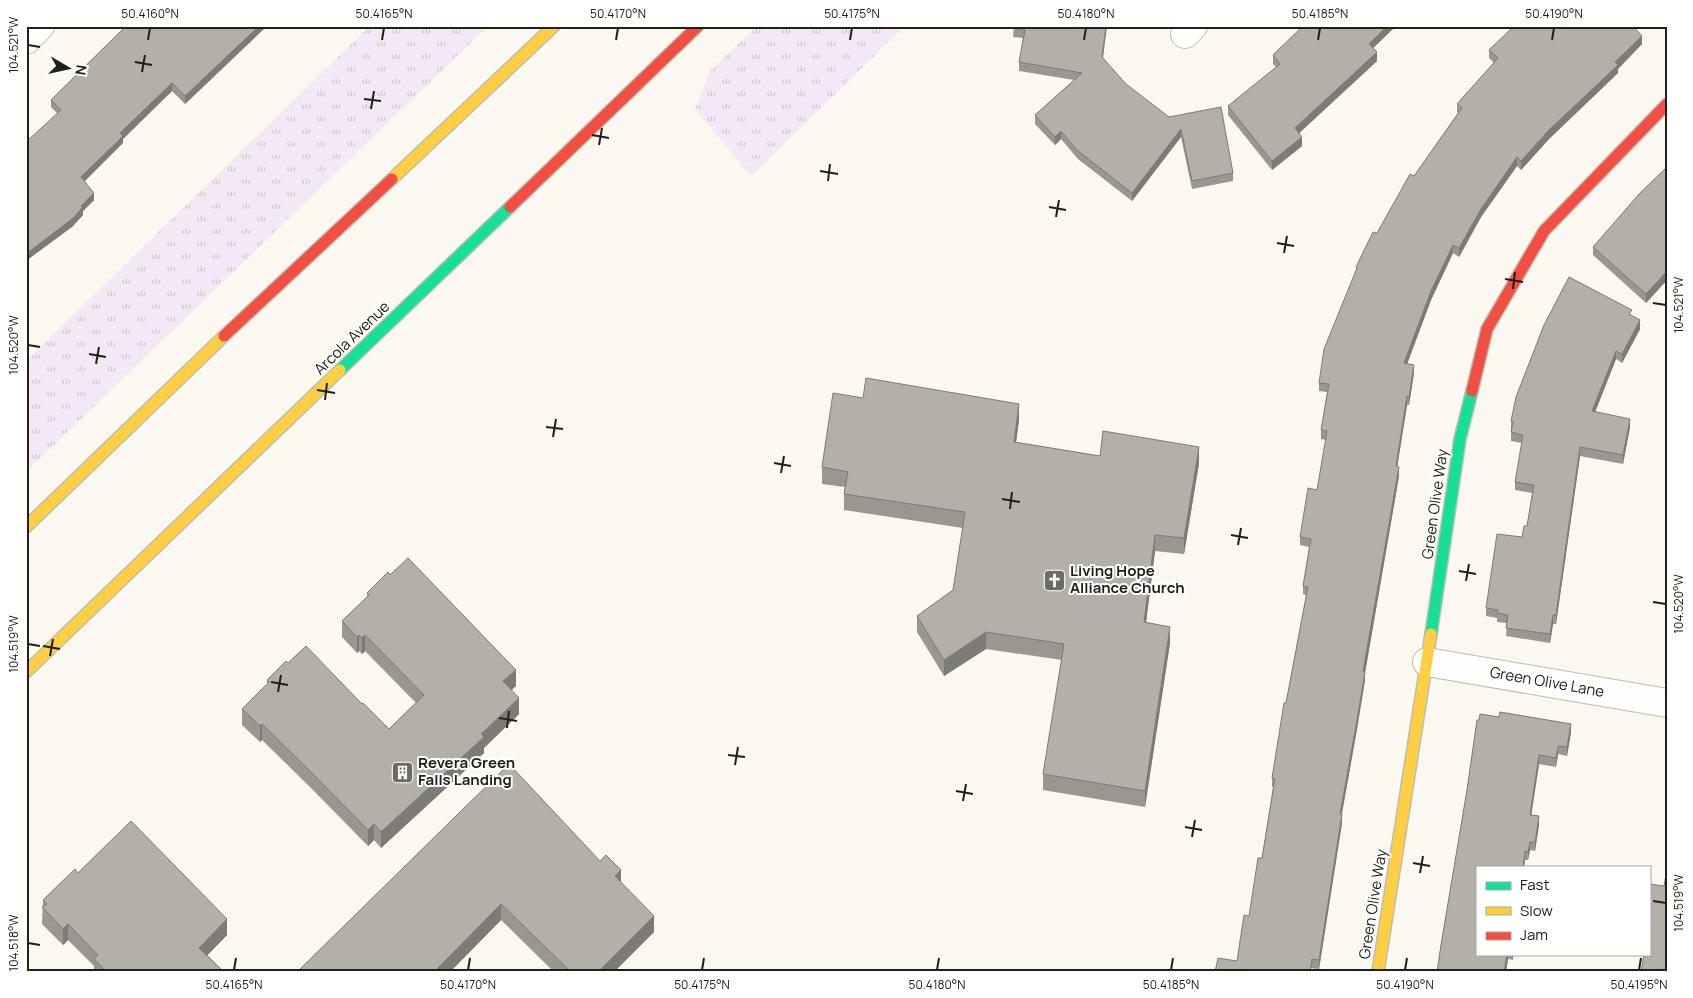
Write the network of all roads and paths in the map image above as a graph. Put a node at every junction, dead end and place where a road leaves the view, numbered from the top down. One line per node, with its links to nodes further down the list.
1 (40, 26): 4 (street)
2 (554, 26): 6 (main road)
3 (698, 26): 8 (main road, Arcola Avenue)
4 (26, 40)
5 (1667, 104): 7 (main road, Green Olive Way)
6 (26, 527)
7 (1427, 662): 9 (street, Green Olive Lane); 10 (main road, Green Olive Way)
8 (26, 672)
9 (1667, 703)
10 (1378, 972)

